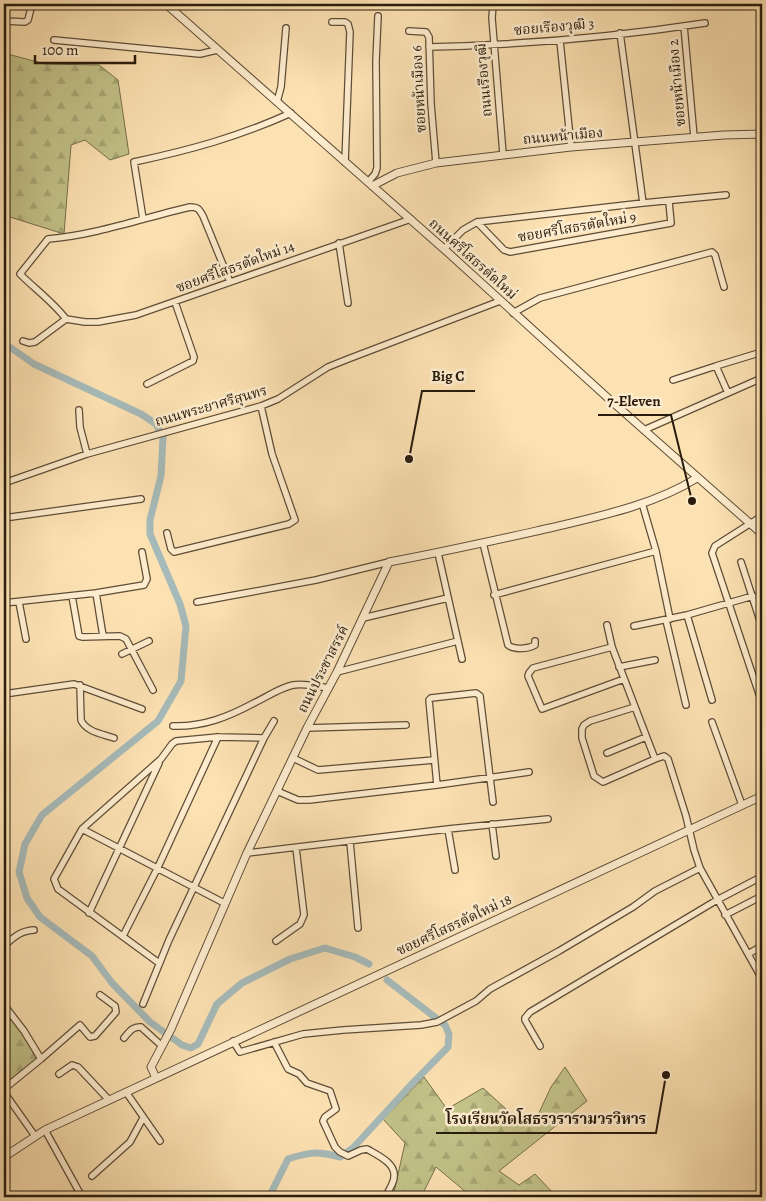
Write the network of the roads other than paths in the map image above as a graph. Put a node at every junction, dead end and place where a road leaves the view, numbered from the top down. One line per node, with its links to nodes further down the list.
1 (32, 4): 5 (street)
2 (166, 4): 16 (street, ถนนศรีโสธรตัดใหม่)
3 (493, 4): 14 (street, ถนนเรืองวุฒิ)
4 (378, 16): 26 (street)
5 (4, 21)
6 (332, 22): 24 (street)
7 (705, 23): 8 (street, ซอยเรืองวุฒิ 3)
8 (684, 26): 11 (street, ซอยเรืองวุฒิ 3); 20 (street, ซอยหน้าเมือง 2)
9 (286, 28): 17 (street)
10 (409, 30): 15 (street, ซอยหน้าเมือง 6)
11 (620, 33): 13 (street, ซอยเรืองวุฒิ 3); 21 (street)
12 (54, 40): 16 (street)
13 (560, 41): 14 (street, ซอยเรืองวุฒิ 3); 22 (street)
14 (494, 45): 15 (street, ซอยเรืองวุฒิ 3); 23 (street, ถนนเรืองวุฒิ)
15 (429, 47): 25 (street, ซอยหน้าเมือง 6)
16 (217, 50): 17 (street, ถนนศรีโสธรตัดใหม่)
17 (277, 102): 18 (street, ถนนศรีโสธรตัดใหม่)
18 (291, 113): 24 (street, ถนนศรีโสธรตัดใหม่); 30 (street)
19 (762, 134): 20 (street, ถนนหน้าเมือง)
20 (694, 137): 21 (street, ถนนหน้าเมือง)
21 (635, 142): 22 (street, ถนนหน้าเมือง); 29 (street)
22 (571, 148): 23 (street, ถนนหน้าเมือง)
23 (503, 154): 25 (street, ถนนหน้าเมือง)
24 (344, 162): 26 (street, ถนนศรีโสธรตัดใหม่)
25 (436, 162): 26 (street, ถนนหน้าเมือง)
26 (370, 184): 31 (street, ถนนศรีโสธรตัดใหม่)
27 (726, 195): 28 (street, ซอยศรีโสธรตัดใหม่ 9)
28 (669, 202): 29 (street, ซอยศรีโสธรตัดใหม่ 9); 32 (street, ซอยศรีโสธรตัดใหม่ 9)
29 (643, 203): 32 (street, ซอยศรีโสธรตัดใหม่ 9)
30 (143, 218): 35 (street); 41 (street)
31 (410, 220): 33 (street, ซอยศรีโสธรตัดใหม่ 14); 34 (street, ถนนศรีโสธรตัดใหม่)
32 (477, 222): 34 (street, ซอยศรีโสธรตัดใหม่ 9)
33 (339, 243): 35 (street, ซอยศรีโสธรตัดใหม่ 14); 39 (street)
34 (444, 249): 37 (street, ถนนศรีโสธรตัดใหม่)
35 (230, 282): 38 (street, ซอยศรีโสธรตัดใหม่ 14)
36 (724, 288): 40 (street)
37 (500, 301): 40 (street, ถนนศรีโสธรตัดใหม่); 49 (street, ถนนพระยาศรีสุนทร)
38 (176, 302): 41 (street, ซอยศรีโสธรตัดใหม่ 14); 47 (street)
39 (348, 303)
40 (513, 313): 51 (street, ถนนศรีโสธรตัดใหม่)
41 (66, 319): 42 (street)
42 (23, 341)
43 (762, 352): 44 (street)
44 (716, 366): 46 (street); 48 (street)
45 (762, 378): 48 (street)
46 (673, 380)
47 (147, 384)
48 (728, 393): 51 (street)
49 (261, 406): 52 (street, ถนนพระยาศรีสุนทร); 60 (street)
50 (79, 410): 52 (street)
51 (644, 430): 53 (street, ถนนศรีโสธรตัดใหม่)
52 (87, 454): 54 (street, ถนนพระยาศรีสุนทร)
53 (697, 478): 56 (street); 59 (street, ถนนศรีโสธรตัดใหม่)
54 (4, 483)
55 (141, 499): 58 (street)
56 (642, 503): 62 (street); 63 (street)
57 (762, 516): 59 (street)
58 (4, 518)
59 (751, 524): 61 (street, ถนนศรีโสธรตัดใหม่); 76 (street)
60 (167, 533)
61 (762, 534)
62 (483, 544): 65 (street); 69 (street)
63 (656, 551): 69 (street); 79 (street)
64 (142, 552): 68 (street)
65 (438, 553): 66 (street); 72 (street)
66 (389, 562): 74 (street); 78 (street, ถนนประชาสรรค์)
67 (741, 562): 71 (street)
68 (96, 593): 70 (street); 83 (street)
69 (494, 595): 87 (street)
70 (72, 596): 73 (street); 83 (street)
71 (753, 596): 76 (street); 82 (street)
72 (448, 598): 78 (street); 86 (street)
73 (19, 602): 75 (street); 84 (street)
74 (197, 602)
75 (4, 603)
76 (729, 604): 77 (street); 100 (street)
77 (687, 615): 79 (street); 101 (street)
78 (363, 618): 94 (street, ถนนประชาสรรค์)
79 (668, 620): 81 (street); 102 (street)
80 (607, 625): 88 (street)
81 (634, 626)
82 (762, 627)
83 (103, 636): 89 (street)
84 (26, 639)
85 (149, 640): 89 (street)
86 (458, 641): 91 (street); 94 (street)
87 (535, 641)
88 (612, 647): 93 (street); 95 (street)
89 (131, 650): 90 (street); 98 (street)
90 (122, 654)
91 (462, 659)
92 (655, 660): 93 (street)
93 (619, 667): 95 (street)
94 (337, 672): 97 (street, ถนนประชาสรรค์)
95 (624, 679): 103 (street)
96 (80, 685): 99 (street); 104 (street); 112 (street)
97 (328, 688): 108 (street); 109 (street, ถนนประชาสรรค์)
98 (153, 690)
99 (4, 694)
100 (760, 697)
101 (712, 700)
102 (686, 705)
103 (635, 707): 111 (street); 117 (street)
104 (142, 709)
105 (274, 721): 113 (street)
106 (712, 722): 125 (street)
107 (406, 725): 109 (street)
108 (173, 726)
109 (307, 728): 115 (street, ถนนประชาสรรค์)
110 (218, 737): 113 (street); 116 (street); 136 (street)
111 (646, 737): 114 (street); 117 (street)
112 (114, 738)
113 (264, 738): 140 (street)
114 (606, 753)
115 (293, 758): 118 (street); 122 (street, ถนนประชาสรรค์)
116 (161, 759): 128 (street); 132 (street)
117 (655, 759): 130 (street)
118 (434, 760): 120 (street); 121 (street)
119 (529, 772): 120 (street)
120 (491, 776): 121 (street); 124 (street)
121 (437, 785): 122 (street)
122 (277, 791): 134 (street, ถนนประชาสรรค์)
123 (762, 796): 125 (street, ซอยศรีโสธรตัดใหม่ 18)
124 (493, 802)
125 (742, 805): 130 (street, ซอยศรีโสธรตัดใหม่ 18)
126 (548, 819): 127 (street)
127 (492, 824): 129 (street); 135 (street)
128 (82, 829): 132 (street); 144 (street)
129 (448, 829): 131 (street); 138 (street)
130 (690, 829): 137 (street); 159 (street, ซอยศรีโสธรตัดใหม่ 18)
131 (350, 842): 133 (street); 146 (street)
132 (120, 848): 136 (street); 144 (street)
133 (296, 848): 134 (street); 149 (street)
134 (247, 854): 143 (street, ถนนประชาสรรค์)
135 (496, 856)
136 (158, 868): 140 (street); 148 (street)
137 (700, 868): 142 (street); 160 (street)
138 (454, 870)
139 (759, 878): 142 (street)
140 (194, 887): 143 (street); 153 (street)
141 (762, 896): 145 (street)
142 (717, 900): 145 (street); 162 (street)
143 (224, 903): 161 (street, ถนนประชาสรรค์)
144 (89, 913): 148 (street)
145 (725, 915): 152 (street)
146 (358, 928)
147 (34, 930): 150 (street)
148 (123, 936): 153 (street)
149 (276, 941)
150 (4, 946)
151 (762, 946): 152 (street)
152 (748, 954): 154 (street)
153 (159, 963): 156 (street)
154 (762, 979)
155 (100, 995): 163 (street)
156 (143, 1004)
157 (4, 1007): 163 (street)
158 (124, 1038): 161 (street)
159 (233, 1041): 160 (street); 165 (street, ซอยศรีโสธรตัดใหม่ 18)
160 (274, 1042): 175 (street)
161 (163, 1044): 165 (street, ถนนประชาสรรค์)
162 (540, 1046)
163 (40, 1059): 166 (street)
164 (59, 1074): 168 (street)
165 (156, 1078): 167 (street, ซอยศรีโสธรตัดใหม่ 18)
166 (4, 1090): 171 (street)
167 (126, 1092): 168 (street, ซอยศรีโสธรตัดใหม่ 18); 169 (street)
168 (109, 1100): 170 (street, ซอยศรีโสธรตัดใหม่ 18)
169 (143, 1118): 172 (street); 174 (street)
170 (45, 1130): 171 (street, ซอยศรีโสธรตัดใหม่ 18); 176 (street)
171 (35, 1136): 173 (street, ซอยศรีโสธรตัดใหม่ 18)
172 (160, 1141)
173 (4, 1157)
174 (92, 1176)
175 (388, 1192)
176 (82, 1197)

